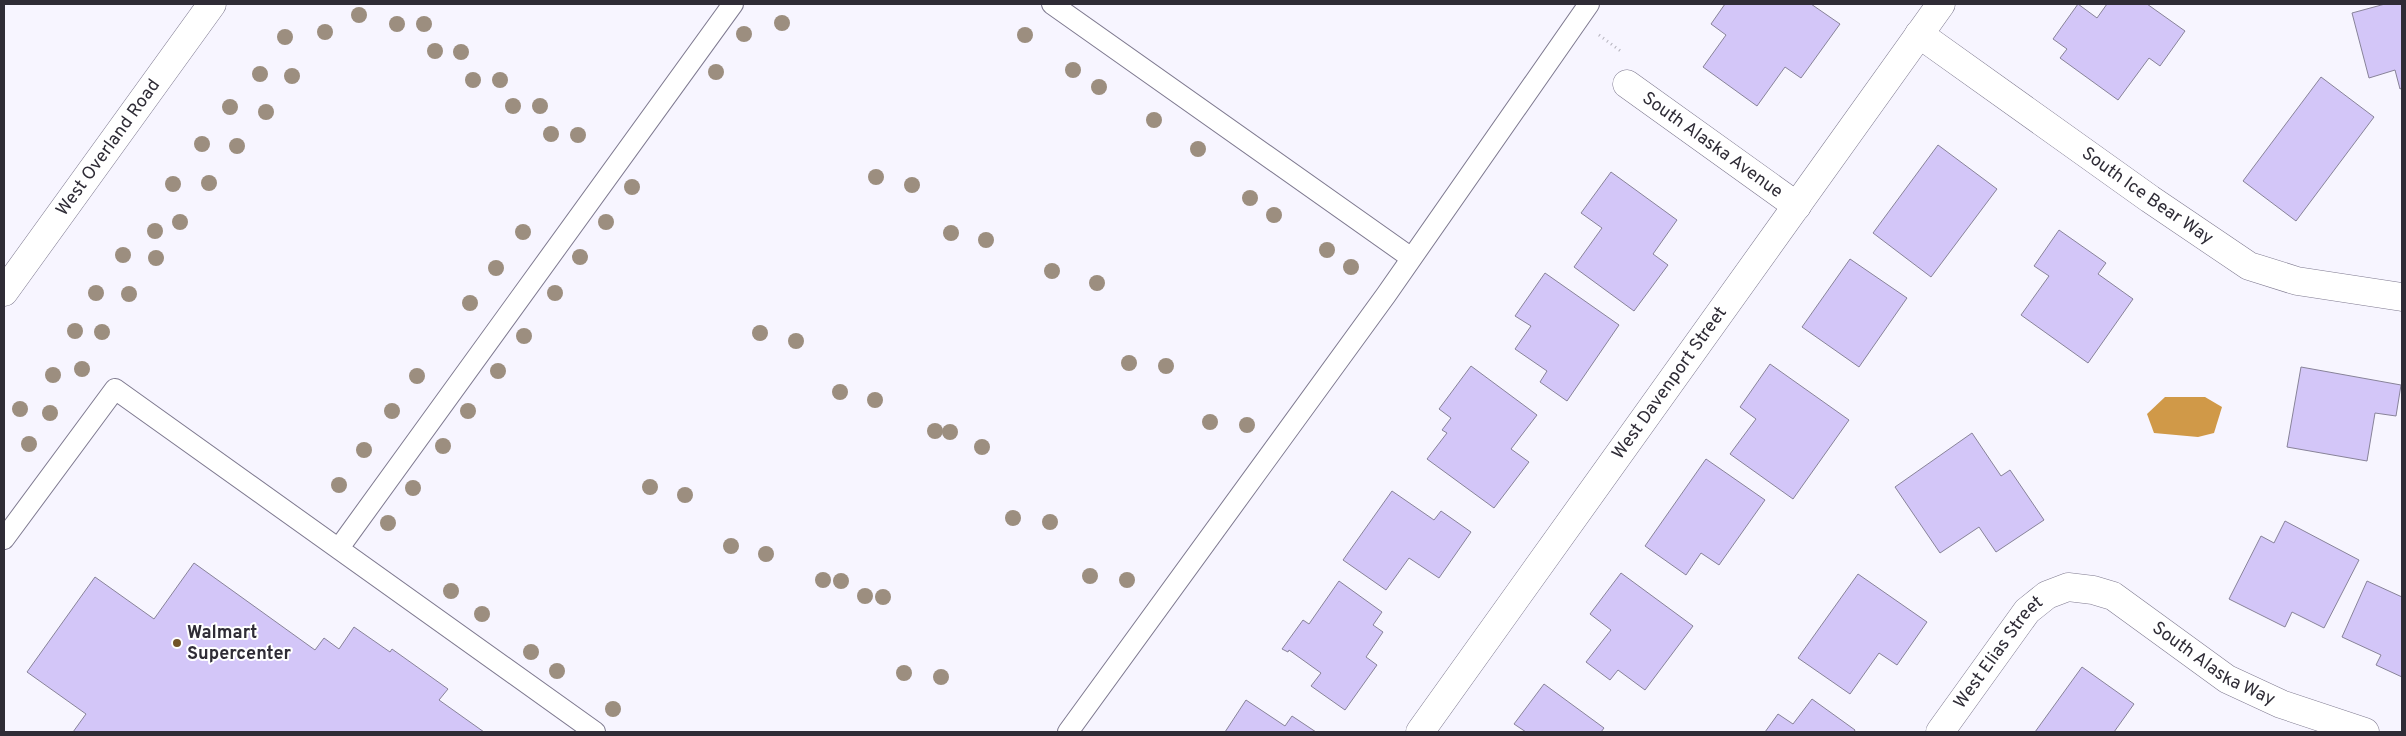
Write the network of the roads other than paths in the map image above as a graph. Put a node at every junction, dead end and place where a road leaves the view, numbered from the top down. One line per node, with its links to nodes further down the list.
1 (212, 4): 10 (street, West Overland Road)
2 (733, 4): 13 (lane)
3 (1052, 4): 9 (lane)
4 (1589, 4): 9 (lane)
5 (1941, 4): 6 (street, West Davenport Street)
6 (1920, 34): 8 (street, West Davenport Street); 11 (street, South Ice Bear Way)
7 (1627, 84): 8 (street, South Alaska Avenue)
8 (1796, 206): 17 (street, West Davenport Street)
9 (1410, 257): 16 (lane)
10 (4, 292)
11 (2402, 297)
12 (4, 539): 13 (lane)
13 (339, 548): 15 (lane)
14 (2068, 587): 18 (street, West Elias Street); 19 (street, South Alaska Way)
15 (595, 732)
16 (1068, 732)
17 (1420, 732)
18 (1940, 732)
19 (2366, 732)

